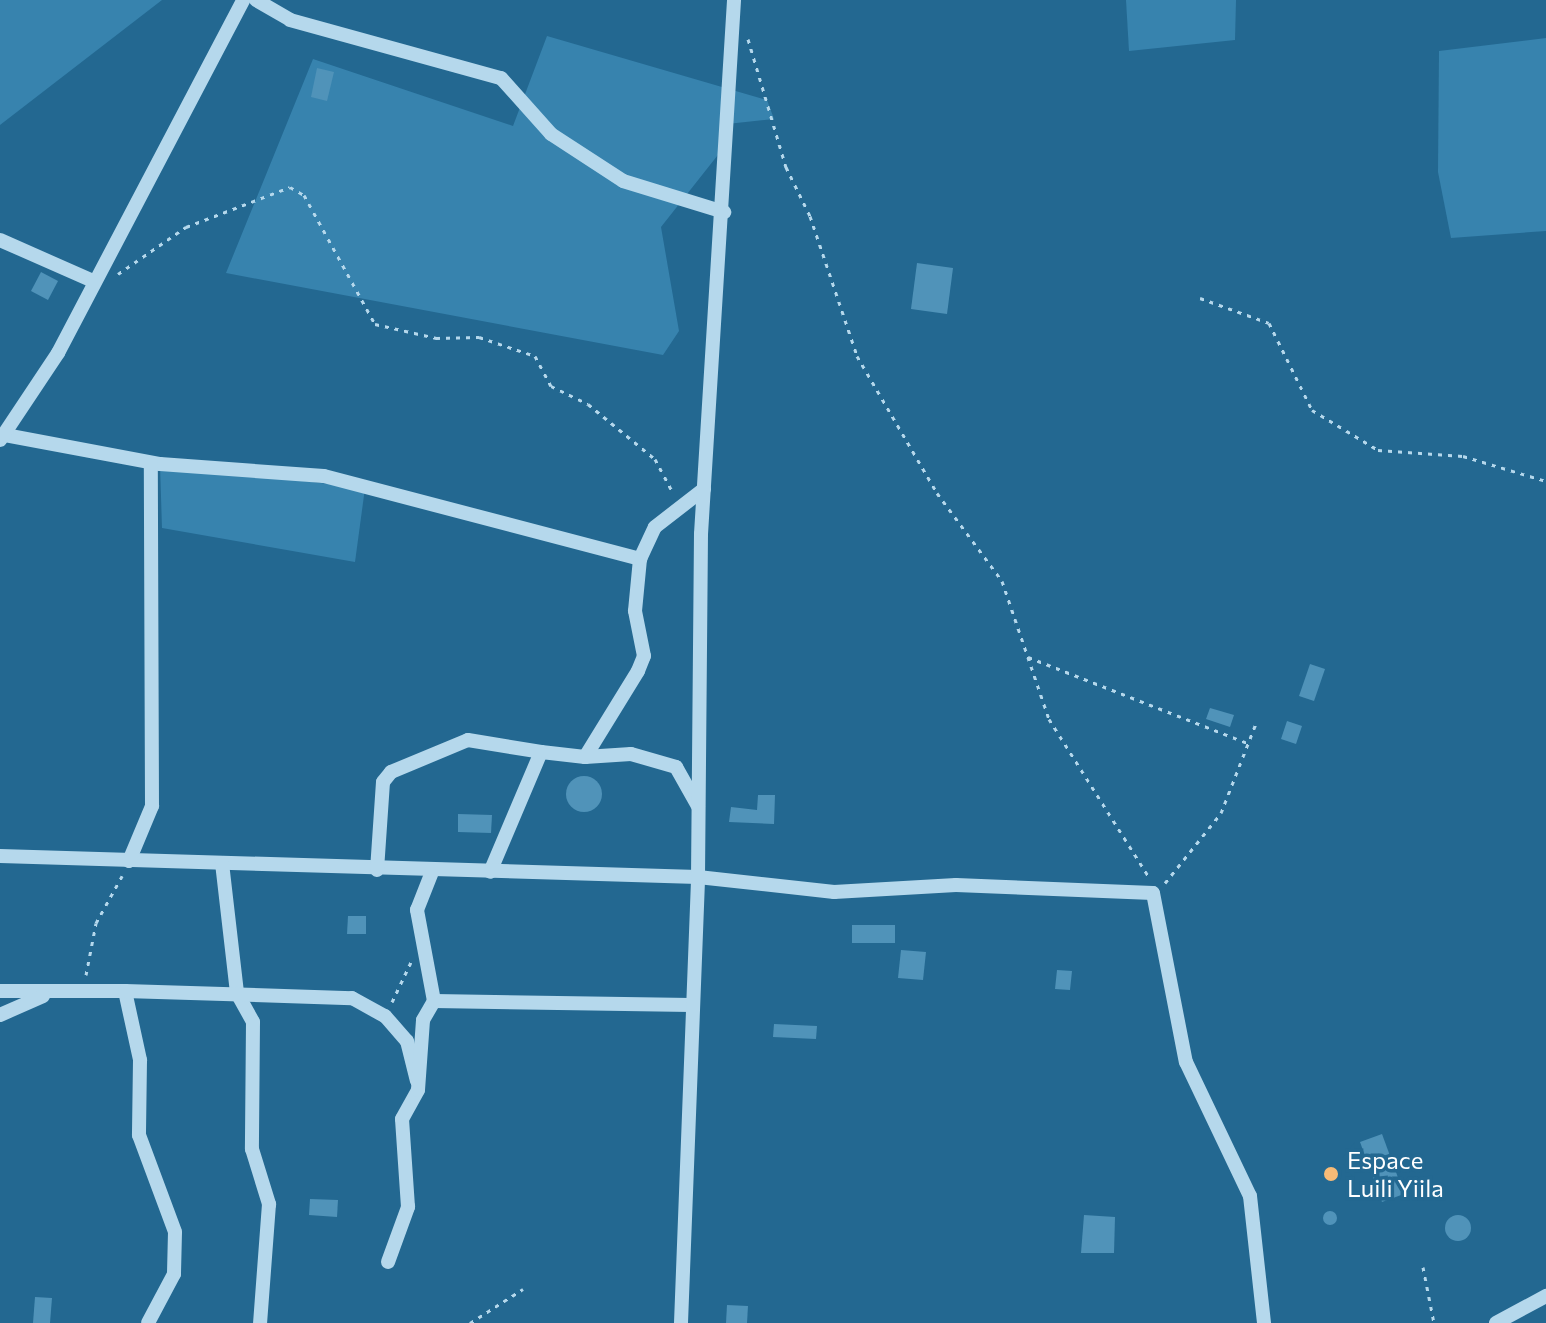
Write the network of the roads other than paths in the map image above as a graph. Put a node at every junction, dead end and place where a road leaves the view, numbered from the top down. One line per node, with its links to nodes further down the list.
1 (243, 0): 6 (street)
2 (256, 0): 4 (street)
3 (734, 0): 4 (street)
4 (724, 212): 9 (street)
5 (0, 240): 6 (street)
6 (100, 282): 7 (street)
7 (2, 438): 8 (street)
8 (151, 463): 10 (street); 15 (street)
9 (704, 489): 10 (street); 13 (street)
10 (640, 559): 12 (street)
11 (541, 752): 12 (street); 17 (street); 19 (street)
12 (585, 757): 13 (street)
13 (700, 809): 20 (street)
14 (0, 856): 15 (street)
15 (129, 861): 16 (street)
16 (222, 863): 17 (street); 23 (street)
17 (377, 870): 18 (street)
18 (432, 872): 19 (street); 25 (street)
19 (490, 872): 20 (street)
20 (698, 877): 26 (street); 34 (street)
21 (0, 991): 24 (street)
22 (125, 991): 23 (street); 24 (street); 31 (street)
23 (237, 993): 28 (street); 32 (street)
24 (43, 996): 27 (street)
25 (434, 1001): 26 (street); 28 (street)
26 (691, 1005): 33 (street)
27 (0, 1015)
28 (419, 1085): 29 (street)
29 (388, 1262)
30 (1546, 1296): 35 (street)
31 (148, 1323)
32 (260, 1323)
33 (681, 1323)
34 (1264, 1323)
35 (1496, 1323)

